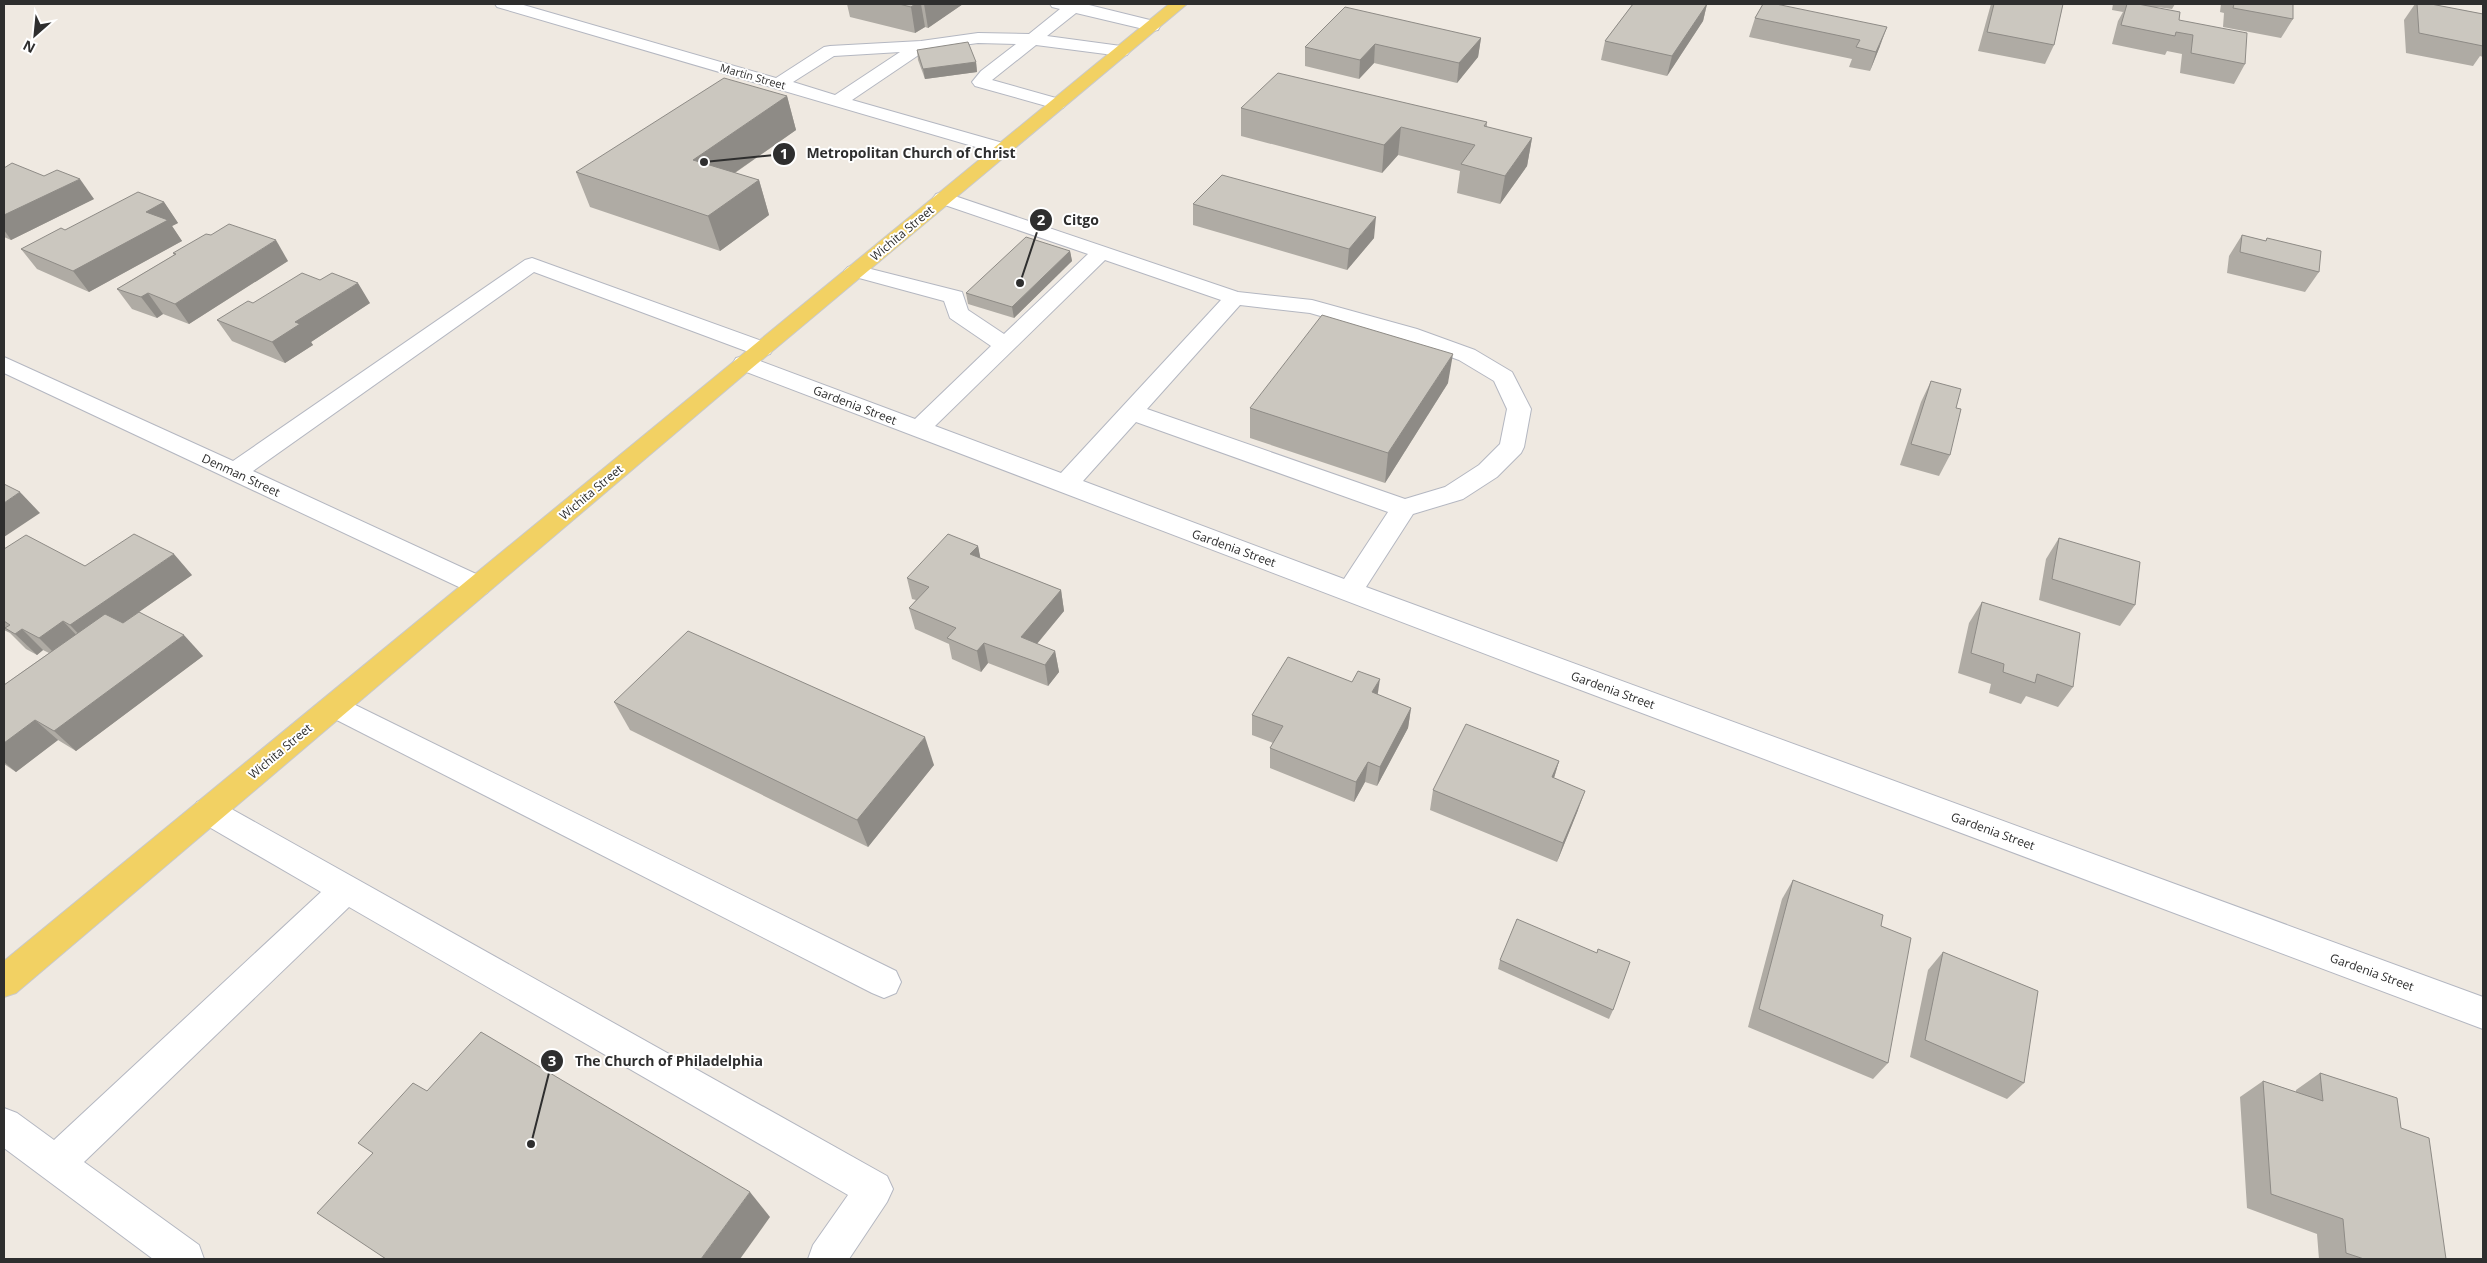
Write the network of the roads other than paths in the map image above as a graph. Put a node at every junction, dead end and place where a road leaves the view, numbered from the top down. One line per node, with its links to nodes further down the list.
1 (503, 4): 8 (street, Martin Street)
2 (1179, 4): 4 (main road, Wichita Street)
3 (1069, 5): 4 (street); 5 (street)
4 (1152, 26): 7 (main road, Wichita Street)
5 (1032, 39): 6 (street); 7 (street); 10 (street)
6 (921, 46): 8 (street); 9 (street)
7 (1122, 51): 10 (main road, Wichita Street)
8 (778, 84): 9 (street, Martin Street)
9 (838, 101): 11 (street, Martin Street)
10 (1057, 104): 11 (main road, Wichita Street)
11 (1003, 149): 12 (main road, Wichita Street)
12 (943, 198): 13 (street); 14 (main road, Wichita Street)
13 (1102, 252): 15 (street); 16 (street)
14 (855, 271): 16 (street); 17 (main road, Wichita Street)
15 (1235, 298): 19 (street); 23 (street)
16 (1005, 345): 20 (street)
17 (753, 356): 20 (street, Gardenia Street); 21 (street, Gardenia Street); 24 (main road, Wichita Street)
18 (4, 364): 21 (street, Denman Street)
19 (1132, 412): 22 (street); 23 (street)
20 (918, 429): 22 (street, Gardenia Street)
21 (234, 472): 24 (street, Denman Street)
22 (1065, 485): 25 (street, Gardenia Street)
23 (1404, 508): 25 (street)
24 (478, 586): 26 (main road, Wichita Street)
25 (1350, 591): 31 (street, Gardenia Street)
26 (335, 706): 27 (main road, Wichita Street); 30 (street)
27 (208, 811): 28 (street); 29 (main road, Wichita Street)
28 (346, 889): 33 (street); 35 (street)
29 (4, 982)
30 (884, 982)
31 (2483, 1013)
32 (4, 1126): 33 (street)
33 (55, 1164): 34 (street)
34 (185, 1259)
35 (827, 1259)

